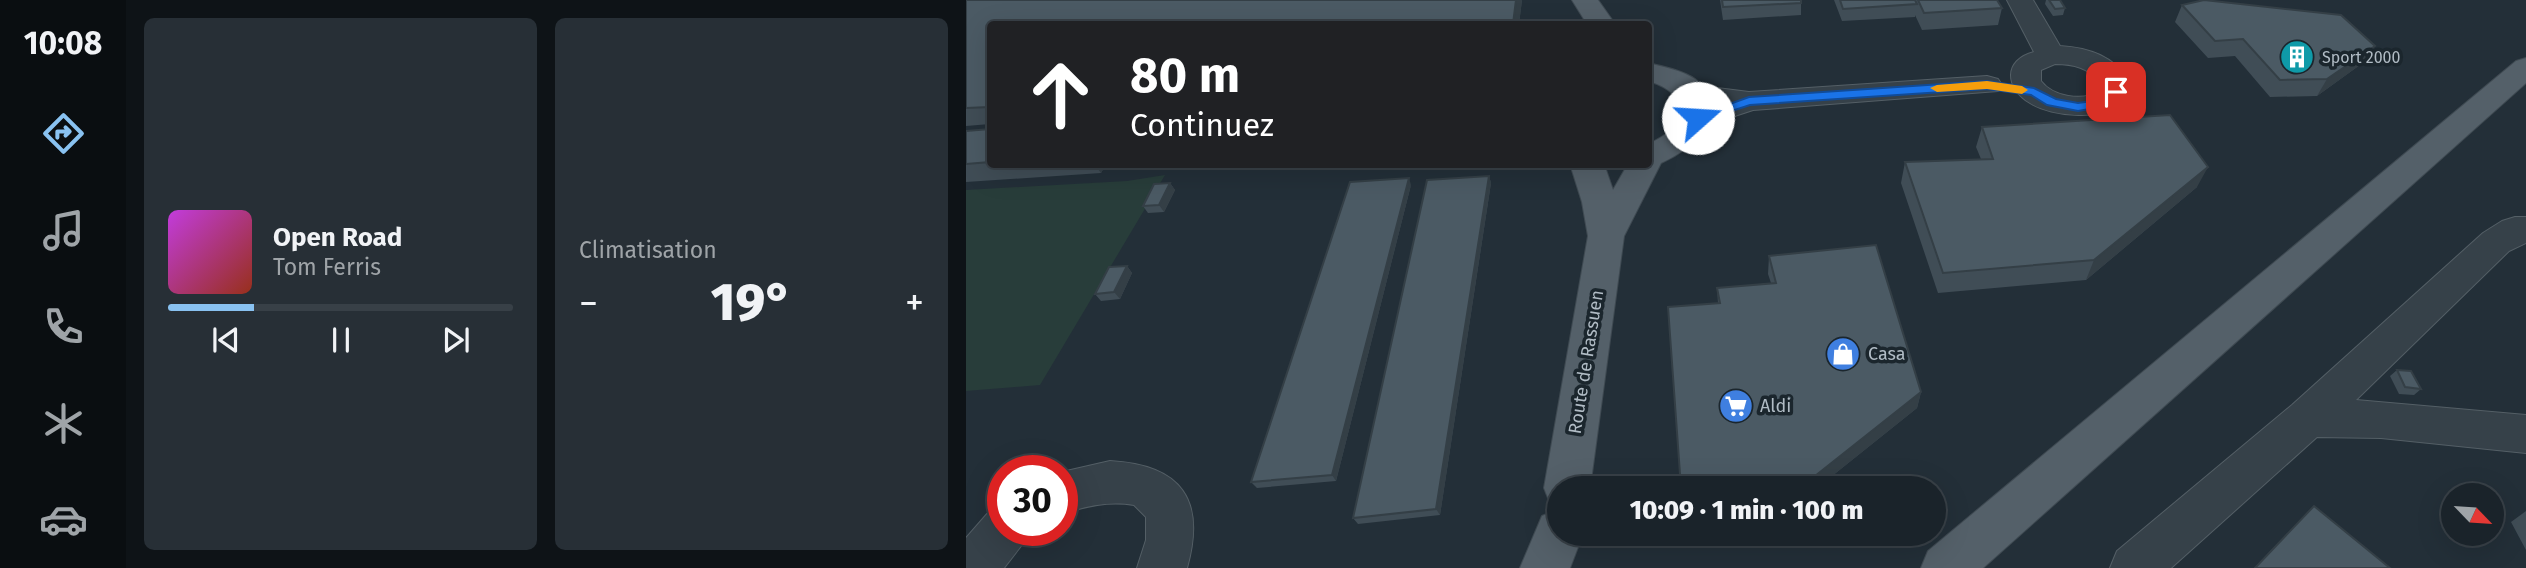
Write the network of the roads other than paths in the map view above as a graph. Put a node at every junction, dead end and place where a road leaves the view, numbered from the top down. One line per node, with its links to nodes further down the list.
1 (1585, 0): 3 (main road); 4 (main road)
2 (2020, 0): 5 (street)
3 (1585, 21)
4 (1599, 21)
5 (2050, 55): 8 (street); 8 (street)
6 (2526, 68): 26 (main road)
7 (1652, 73): 9 (main road)
8 (2029, 83): 9 (street)
9 (1695, 106): 10 (main road)
10 (1652, 157)
11 (1588, 168): 14 (main road, Route de Rassuen)
12 (1644, 168): 14 (main road, Route de Rassuen)
13 (2526, 230): 15 (street)
14 (1606, 236): 17 (main road, Route de Rassuen)
15 (2308, 418): 16 (street); 27 (street)
16 (2526, 434)
17 (1569, 476)
18 (1078, 488): 23 (street)
19 (991, 546): 22 (street)
20 (1554, 546): 24 (main road)
21 (1562, 546): 25 (main road)
22 (972, 568)
23 (1163, 568)
24 (1545, 568)
25 (1566, 568)
26 (1946, 568)
27 (2135, 568)

